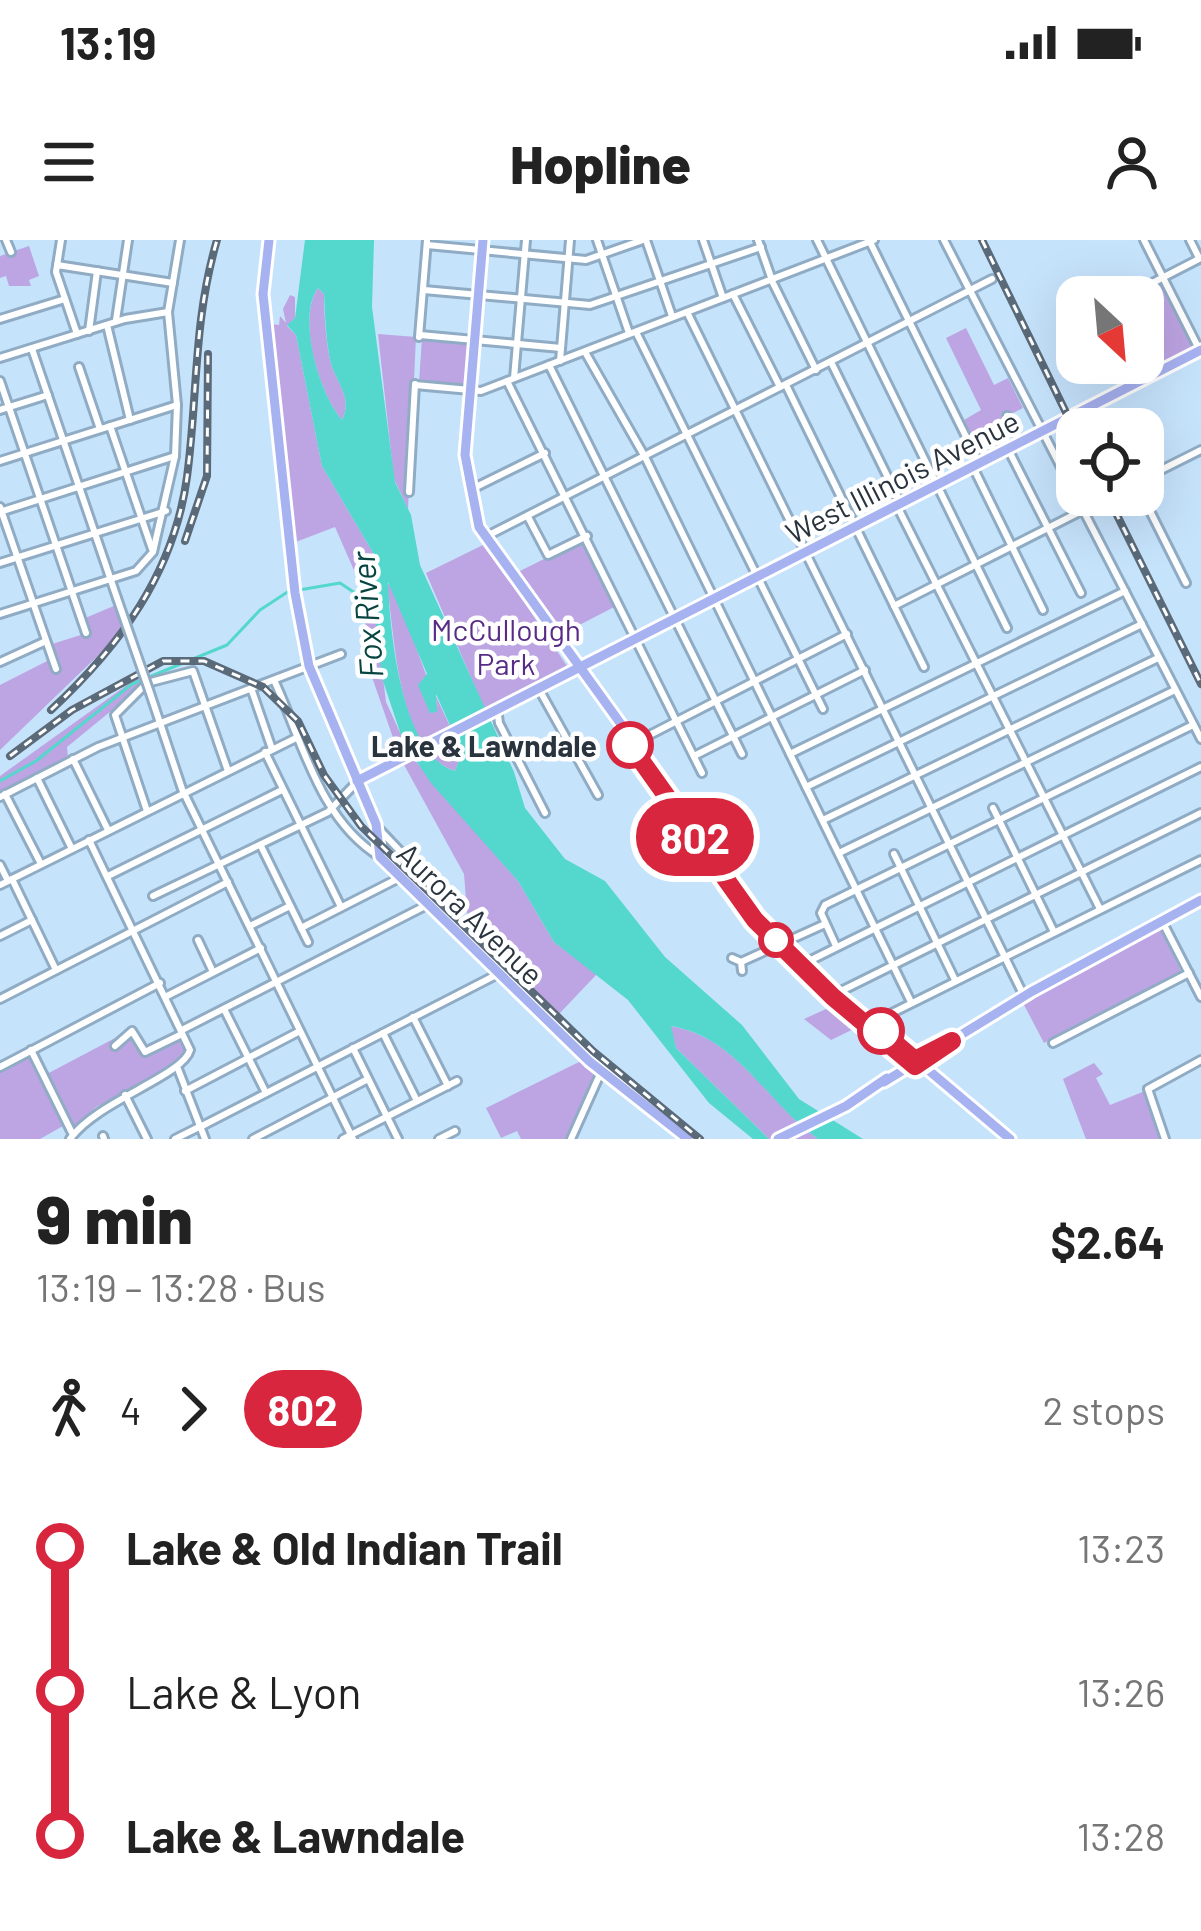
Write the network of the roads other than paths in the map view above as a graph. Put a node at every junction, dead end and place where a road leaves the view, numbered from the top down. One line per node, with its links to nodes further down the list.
1 (7, 240): 19 (street)
2 (61, 240): 26 (street)
3 (128, 240): 28 (street)
4 (180, 240): 35 (street)
5 (526, 240): 20 (street)
6 (570, 240): 23 (street)
7 (597, 240): 21 (street)
8 (645, 240): 21 (street); 34 (street)
9 (703, 240): 25 (street)
10 (817, 240): 22 (street)
11 (870, 240): 22 (street); 49 (street)
12 (944, 240): 37 (street)
13 (1144, 240): 29 (street)
14 (1190, 240): 24 (street)
15 (266, 241): 146 (main road)
16 (427, 243): 18 (street); 36 (street)
17 (760, 243): 25 (street); 31 (street)
18 (483, 245): 20 (street); 39 (main road)
19 (10, 252)
20 (525, 254): 23 (street); 43 (street)
21 (602, 254): 23 (street); 40 (street)
22 (823, 257): 31 (street); 56 (street)
23 (569, 258): 44 (street)
24 (1200, 259): 30 (street)
25 (711, 264): 34 (street); 41 (street)
26 (57, 265): 27 (street); 42 (street)
27 (97, 271): 28 (street); 51 (street)
28 (122, 275): 35 (street); 50 (street)
29 (1162, 276)
30 (1164, 277)
31 (772, 279): 38 (street); 66 (street)
32 (992, 279): 37 (street)
33 (1164, 279): 59 (street)
34 (660, 282): 40 (street); 47 (street)
35 (173, 283): 45 (street)
36 (424, 290): 39 (street); 54 (street)
37 (971, 291): 49 (street); 80 (street)
38 (733, 294): 41 (street); 70 (street)
39 (478, 295): 43 (street); 54 (main road)
40 (616, 297): 44 (street); 52 (street)
41 (723, 298): 46 (street)
42 (65, 299): 48 (street); 53 (street)
43 (521, 299): 44 (street); 55 (street)
44 (565, 303): 57 (street)
45 (168, 312): 50 (street); 74 (street)
46 (687, 312): 47 (street); 76 (street)
47 (672, 318): 52 (street)
48 (0, 319)
49 (909, 322): 56 (street); 92 (street)
50 (112, 323): 51 (street); 78 (street)
51 (88, 331): 53 (street)
52 (633, 333): 60 (street); 81 (street)
53 (77, 334): 58 (street)
54 (474, 340): 55 (street); 72 (main road)
55 (517, 344): 57 (street); 67 (street)
56 (865, 344): 63 (street); 96 (street)
57 (561, 348): 62 (street)
58 (32, 349): 61 (street); 73 (street)
59 (1200, 350): 71 (main road, West Illinois Avenue)
60 (585, 352): 62 (street); 90 (street)
61 (0, 358)
62 (560, 361): 64 (street)
63 (831, 362): 66 (street); 102 (street)
64 (549, 365): 67 (street); 95 (street)
65 (79, 367): 79 (street)
66 (816, 370): 70 (street)
67 (511, 380): 72 (street); 86 (street)
68 (0, 381): 75 (street)
69 (1125, 384): 71 (street)
70 (783, 387): 76 (street); 110 (street)
71 (1127, 388): 80 (main road, West Illinois Avenue)
72 (470, 392): 98 (main road); 99 (street)
73 (48, 395): 75 (street); 82 (street)
74 (177, 405): 78 (street); 89 (street)
75 (4, 408): 87 (street)
76 (737, 411): 81 (street); 118 (street)
77 (1007, 416): 83 (street)
78 (130, 420): 79 (street)
79 (105, 428): 82 (street); 94 (street)
80 (1044, 431): 83 (main road, West Illinois Avenue); 88 (street)
81 (689, 435): 90 (street); 122 (street)
82 (64, 441): 87 (street); 97 (street)
83 (1021, 443): 84 (main road, West Illinois Avenue)
84 (1008, 449): 92 (main road, West Illinois Avenue); 111 (street)
85 (1201, 450): 93 (street)
86 (544, 452): 98 (street); 100 (street)
87 (25, 453): 91 (street); 101 (street)
88 (1056, 454)
89 (175, 456): 94 (street); 104 (street)
90 (645, 457): 95 (street); 129 (street)
91 (0, 461)
92 (976, 466): 96 (main road, West Illinois Avenue); 116 (street)
93 (1164, 468)
94 (126, 472): 97 (street); 109 (street)
95 (606, 476): 100 (street); 134 (street)
96 (937, 486): 102 (main road, West Illinois Avenue); 121 (street)
97 (80, 487): 101 (street); 112 (street)
98 (469, 491): 114 (main road)
99 (409, 492)
100 (567, 495): 105 (street); 113 (street)
101 (40, 499): 103 (street); 115 (street)
102 (899, 505): 110 (main road, West Illinois Avenue); 125 (street)
103 (0, 510): 119 (street)
104 (166, 511): 109 (street); 117 (street)
105 (528, 515): 113 (street); 114 (street)
106 (1071, 516): 111 (street)
107 (1088, 516): 126 (street)
108 (1152, 516): 124 (street)
109 (142, 518): 112 (street); 117 (street)
110 (856, 527): 118 (main road, West Illinois Avenue); 131 (street)
111 (1048, 528): 116 (street); 128 (street)
112 (95, 533): 115 (street); 123 (street)
113 (587, 536): 139 (street)
114 (485, 537): 150 (main road)
115 (56, 545): 119 (street); 127 (street)
116 (1011, 546): 121 (street); 132 (street)
117 (153, 552): 123 (street)
118 (807, 552): 122 (main road, West Illinois Avenue); 138 (street)
119 (17, 557): 120 (street); 130 (street)
120 (0, 563)
121 (975, 565): 125 (street); 136 (street)
122 (759, 577): 129 (main road, West Illinois Avenue); 142 (street)
123 (111, 579): 127 (street); 165 (street, bridge)
124 (1186, 583)
125 (937, 584): 131 (street); 145 (street)
126 (1125, 591): 135 (street); 145 (street)
127 (72, 592): 130 (street); 137 (street)
128 (1081, 593)
129 (715, 599): 134 (main road, West Illinois Avenue); 152 (street)
130 (33, 604): 133 (street); 140 (street)
131 (894, 606): 147 (street)
132 (1043, 610)
133 (0, 614)
134 (676, 619): 139 (main road, West Illinois Avenue); 158 (street)
135 (1142, 625): 143 (street); 157 (street)
136 (1007, 628)
137 (86, 633)
138 (847, 634): 142 (street); 149 (street)
139 (638, 639): 150 (main road, West Illinois Avenue); 164 (street)
140 (46, 641): 144 (street); 148 (street)
141 (340, 654): 146 (street)
142 (798, 658): 152 (street); 156 (street)
143 (1158, 658): 154 (street); 167 (street)
144 (0, 662)
145 (977, 663): 157 (street); 161 (street)
146 (309, 666): 151 (street); 185 (main road)
147 (925, 667)
148 (56, 669)
149 (865, 670): 156 (street); 161 (street)
150 (578, 672): 155 (main road, West Illinois Avenue); 162 (main road, West Illinois Avenue); 173 (main road)
151 (274, 680): 153 (street); 170 (street, Aurora Avenue)
152 (755, 681): 158 (street); 163 (street)
153 (251, 688): 159 (street); 174 (street)
154 (1175, 690): 166 (street); 179 (street)
155 (540, 691): 162 (main road, West Illinois Avenue); 189 (street)
156 (816, 694): 160 (street); 163 (street)
157 (994, 696): 167 (street); 172 (street)
158 (716, 701): 164 (street); 168 (street)
159 (206, 706): 165 (street); 169 (street); 181 (street)
160 (823, 709)
161 (883, 709): 172 (street); 176 (street)
162 (494, 712): 185 (main road, West Illinois Avenue); 196 (street)
163 (773, 718): 168 (street); 176 (street)
164 (677, 721): 173 (street); 177 (street)
165 (160, 724): 169 (street); 188 (street)
166 (1193, 725): 171 (street); 191 (street)
167 (1011, 729): 179 (street); 183 (street)
168 (733, 737): 175 (street); 177 (street)
169 (122, 738): 178 (street); 195 (street)
170 (296, 738): 174 (street); 192 (street, Aurora Avenue)
171 (1201, 739)
172 (899, 742): 183 (street); 186 (street)
173 (632, 744): 245 (main road)
174 (268, 751): 181 (street); 187 (street)
175 (742, 754)
176 (790, 754): 186 (street)
177 (694, 757): 182 (street)
178 (73, 759): 184 (street); 203 (street)
179 (1028, 762): 191 (street); 193 (street)
180 (1201, 767): 204 (street)
181 (228, 771): 188 (street)
182 (702, 773)
183 (914, 776): 193 (street); 198 (street)
184 (37, 778): 190 (street); 208 (street)
185 (357, 781): 192 (street); 201 (main road)
186 (806, 787): 198 (street)
187 (282, 790): 200 (street); 202 (street)
188 (184, 793): 195 (street); 202 (street)
189 (598, 795)
190 (3, 796): 214 (street)
191 (1046, 797): 199 (street); 204 (street)
192 (333, 808): 200 (street); 211 (street, Aurora Avenue)
193 (930, 808): 206 (street); 209 (street)
194 (993, 808): 199 (street)
195 (147, 811): 203 (street)
196 (545, 813)
197 (1201, 813): 218 (street)
198 (823, 820): 209 (street)
199 (999, 820): 206 (street); 212 (street)
200 (300, 826): 207 (street); 232 (street)
201 (377, 827): 211 (main road); 225 (street)
202 (202, 829): 215 (street); 219 (street)
203 (108, 830): 205 (street)
204 (1064, 834): 212 (street); 218 (street)
205 (89, 840): 208 (street); 219 (street)
206 (949, 844): 217 (street); 223 (street)
207 (260, 846): 215 (street); 229 (street)
208 (72, 848): 214 (street)
209 (839, 853): 224 (street)
210 (894, 854): 217 (street)
211 (380, 857): 220 (main road, Aurora Avenue)
212 (1017, 857): 223 (street); 226 (street)
213 (1201, 860): 233 (street)
214 (41, 864): 221 (street)
215 (220, 864): 222 (street); 227 (street)
216 (0, 865): 221 (street)
217 (901, 868): 224 (street); 231 (street)
218 (1082, 872): 226 (street); 233 (street)
219 (107, 876): 241 (street)
220 (399, 878): 230 (main road, Aurora Avenue); 232 (street)
221 (7, 882): 235 (street)
222 (228, 882): 238 (street); 241 (street)
223 (968, 882): 231 (street); 234 (street)
224 (856, 890): 237 (street); 240 (street)
225 (438, 891)
226 (1036, 895): 234 (street); 242 (street)
227 (153, 896)
228 (1201, 900): 236 (main road)
229 (290, 905): 238 (street); 239 (street)
230 (428, 905): 256 (main road, Aurora Avenue); 259 (street)
231 (919, 906): 240 (street); 247 (street)
232 (340, 908): 239 (street)
233 (1100, 909): 242 (street)
234 (986, 919): 247 (street); 250 (street)
235 (32, 920): 243 (street); 254 (street)
236 (1162, 920): 257 (street); 263 (main road)
237 (825, 924): 245 (street); 248 (street)
238 (249, 926): 249 (street)
239 (301, 928): 246 (street)
240 (875, 928): 248 (street); 253 (street)
241 (133, 929): 254 (street); 260 (street)
242 (1054, 932): 250 (street)
243 (0, 936)
244 (198, 940): 255 (street)
245 (781, 942): 251 (street); 252 (main road); 279 (main road)
246 (308, 943)
247 (937, 943): 253 (street); 258 (street)
248 (836, 946): 252 (street)
249 (261, 948): 255 (street); 259 (street)
250 (1004, 957): 258 (street); 263 (street)
251 (732, 958)
252 (805, 963): 261 (main road)
253 (893, 964): 261 (street); 266 (street)
254 (56, 970): 265 (street)
255 (213, 972): 262 (street)
256 (498, 974): 268 (street); 283 (main road, Aurora Avenue)
257 (1189, 974): 264 (street); 273 (street)
258 (955, 980): 266 (street)
259 (276, 982): 267 (street); 271 (street)
260 (160, 983): 262 (street); 276 (street)
261 (837, 994): 269 (main road)
262 (166, 996): 270 (street)
263 (1024, 996): 279 (main road)
264 (1201, 997)
265 (0, 999)
266 (911, 1002): 269 (street)
267 (224, 1009): 270 (street); 277 (street)
268 (413, 1017): 272 (street); 286 (street)
269 (872, 1023): 279 (main road)
270 (183, 1031): 274 (street); 282 (street)
271 (300, 1031): 277 (street); 281 (street)
272 (383, 1033): 275 (street); 291 (street)
273 (1053, 1043)
274 (115, 1046)
275 (353, 1048): 281 (street); 284 (street)
276 (31, 1051): 280 (street); 295 (street)
277 (249, 1058): 287 (street); 288 (street)
278 (1201, 1060): 307 (street)
279 (915, 1063): 297 (main road); 306 (main road)
280 (0, 1067)
281 (317, 1067): 288 (street); 290 (street)
282 (178, 1069): 287 (street); 289 (street)
283 (601, 1072): 304 (street); 305 (main road, Aurora Avenue)
284 (368, 1079): 290 (street); 292 (street)
285 (457, 1081): 286 (street)
286 (448, 1086): 291 (street)
287 (185, 1091): 293 (street)
288 (266, 1093): 293 (street)
289 (124, 1095): 295 (street); 298 (street)
290 (333, 1098): 296 (street); 301 (street)
291 (417, 1101): 292 (street)
292 (387, 1117): 296 (street); 302 (street)
293 (200, 1127): 299 (street); 300 (street)
294 (455, 1131): 303 (street)
295 (72, 1136)
296 (349, 1138)
297 (780, 1138)
298 (147, 1139)
299 (176, 1139)
300 (205, 1139)
301 (253, 1139)
302 (398, 1139)
303 (439, 1139)
304 (571, 1139)
305 (688, 1139)
306 (1006, 1139)
307 (1165, 1139)

